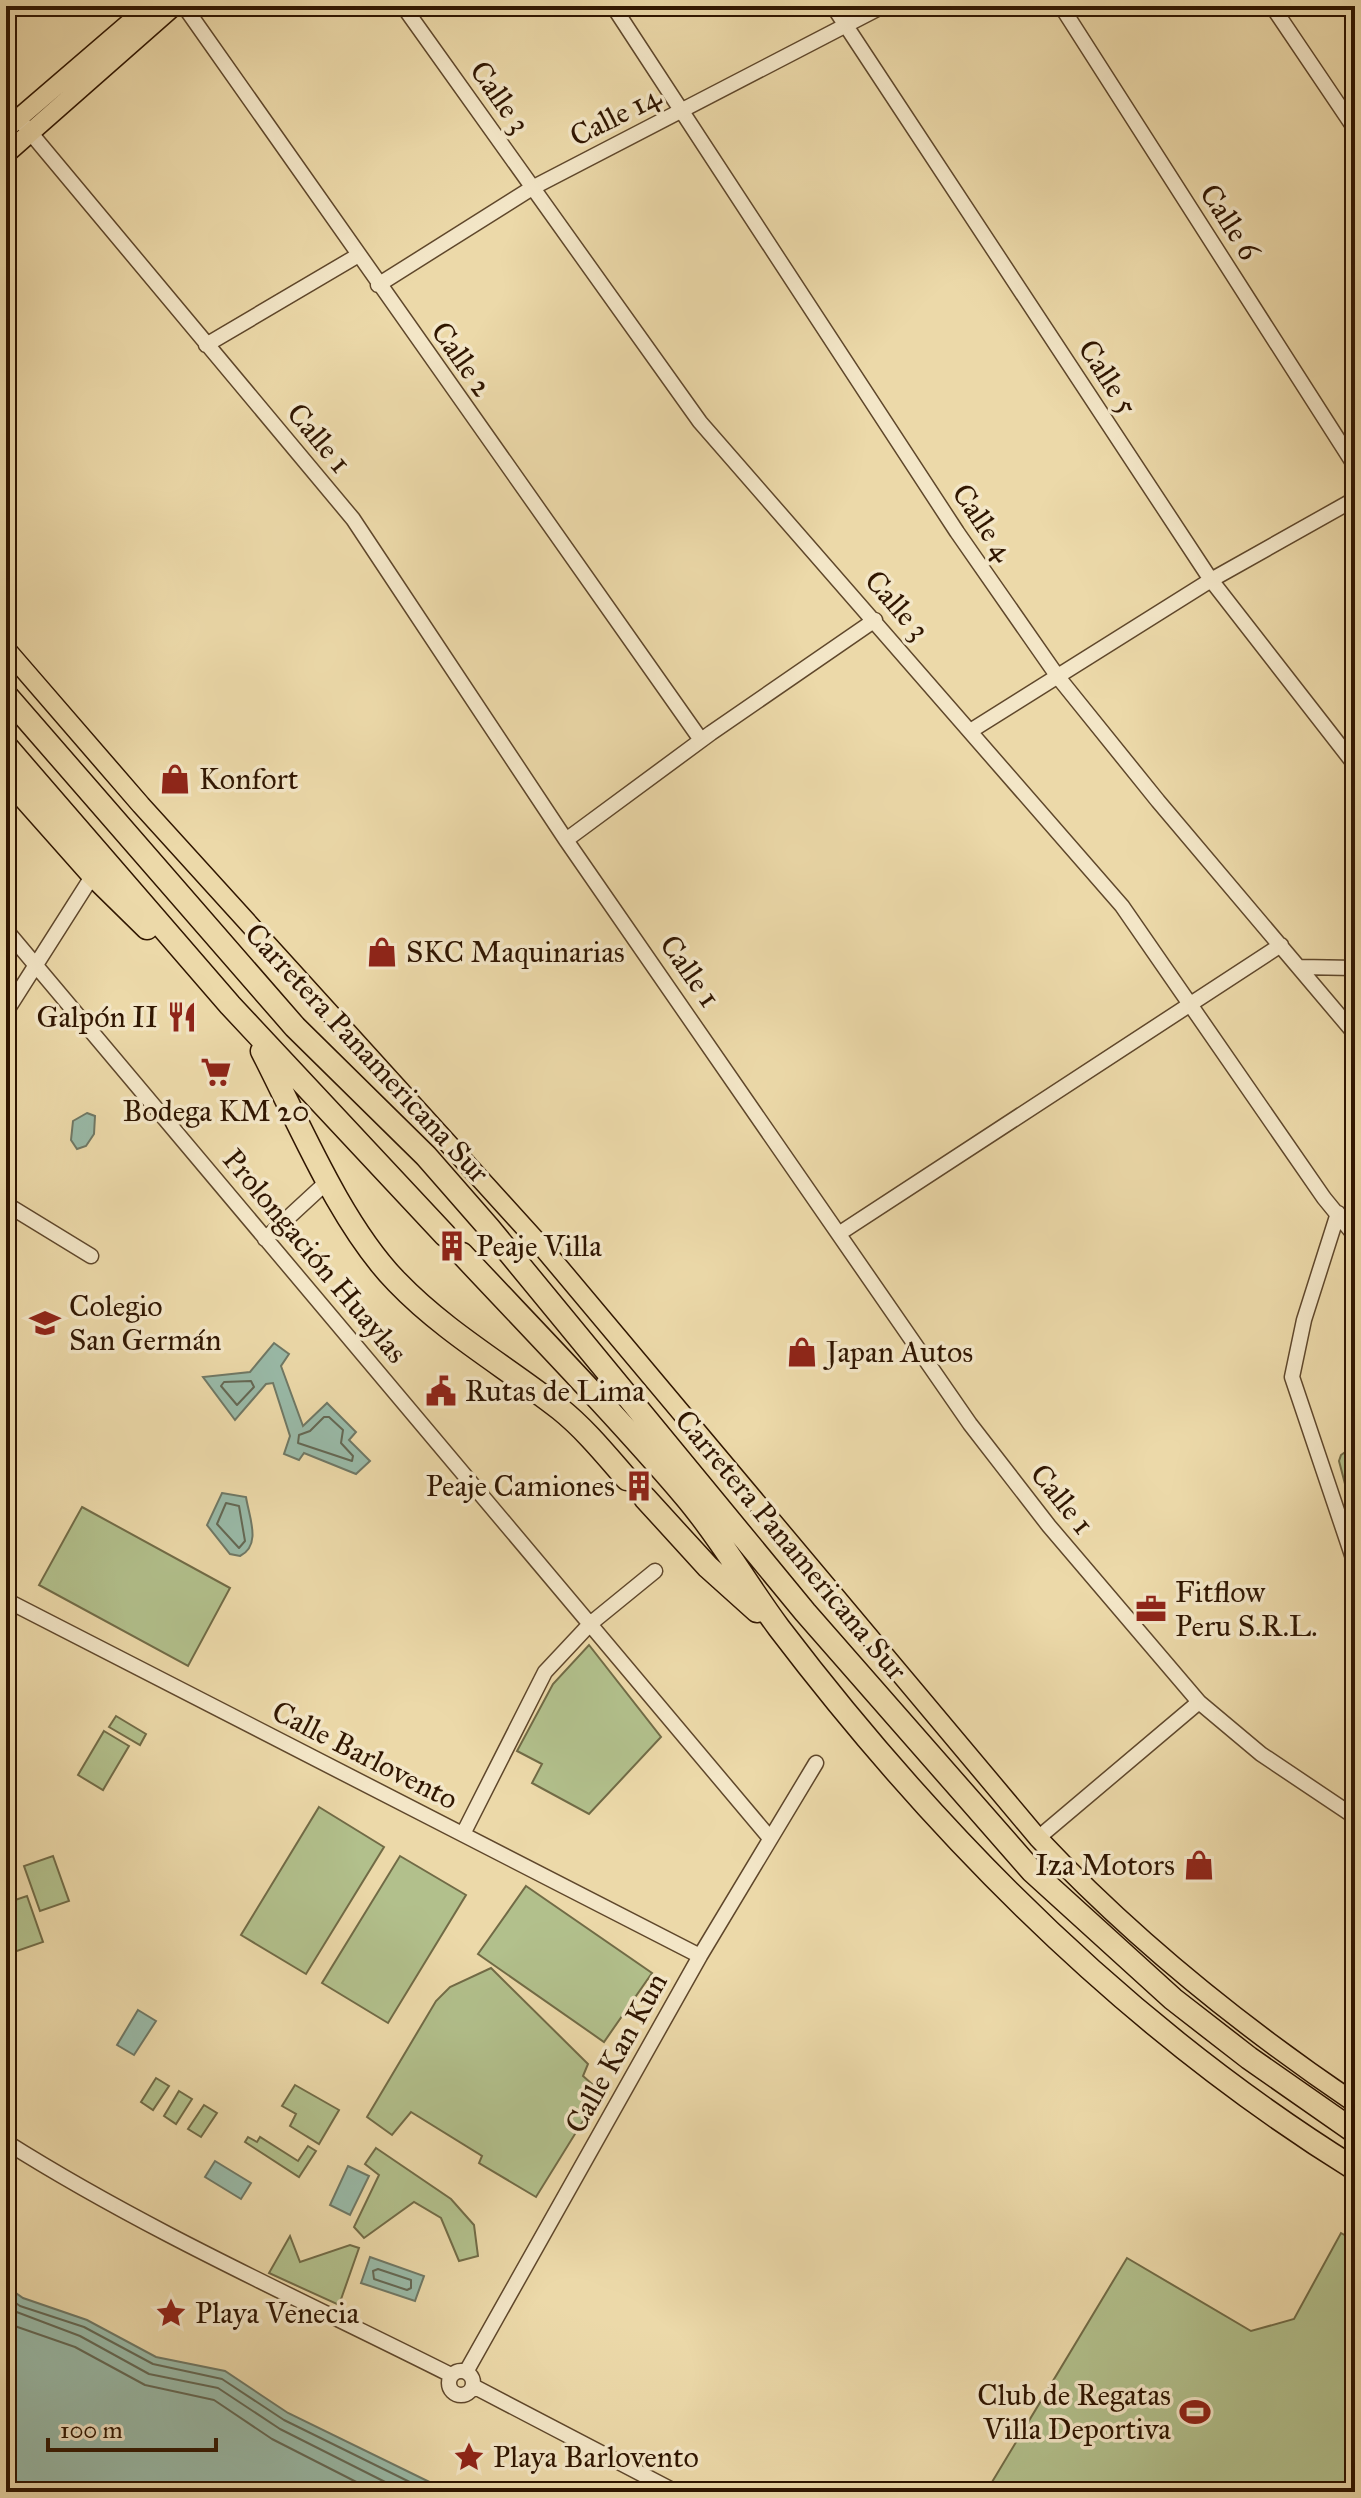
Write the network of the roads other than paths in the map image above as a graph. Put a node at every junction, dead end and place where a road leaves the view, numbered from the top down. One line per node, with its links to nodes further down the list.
1 (149, 6): 12 (main road)
2 (174, 6): 12 (main road)
3 (184, 6): 16 (street, Calle 2)
4 (403, 6): 15 (street, Calle 3)
5 (613, 6): 11 (street, Calle 4)
6 (833, 6): 10 (street, Calle 5)
7 (883, 6): 10 (street, Calle 14)
8 (1061, 6): 19 (street, Calle 6)
9 (1272, 6): 13 (street)
10 (846, 28): 11 (street, Calle 14); 21 (street, Calle 5)
11 (679, 112): 15 (street, Calle 14); 24 (street, Calle 4)
12 (18, 127): 14 (main road); 18 (street, Calle 1)
13 (1355, 129)
14 (6, 154)
15 (532, 188): 17 (street, Calle 14); 22 (street, Calle 3)
16 (357, 256): 17 (street, Calle 2); 18 (street)
17 (378, 285): 27 (street, Calle 2)
18 (206, 345): 31 (street, Calle 1)
19 (1355, 466)
20 (1355, 499): 21 (street)
21 (1211, 580): 24 (street); 29 (street, Calle 5)
22 (875, 620): 26 (street, Calle 3); 27 (street)
23 (6, 649): 64 (main road)
24 (1058, 677): 26 (street); 34 (street, Calle 4)
25 (6, 695): 67 (highway, Carretera Panamericana Sur)
26 (972, 730): 38 (street, Calle 3)
27 (701, 740): 31 (street)
28 (6, 746): 39 (highway)
29 (1355, 765)
30 (6, 777): 32 (highway)
31 (566, 840): 46 (street, Calle 1)
32 (93, 875): 35 (street); 39 (highway)
33 (6, 930): 35 (street, Prolongación Huaylas)
34 (1281, 945): 36 (street, Calle 4); 38 (street)
35 (36, 965): 40 (street); 49 (street, Prolongación Huaylas)
36 (1300, 967): 37 (street); 42 (street, Calle 4)
37 (1355, 968)
38 (1191, 1003): 45 (street, Calle 3); 46 (street)
39 (230, 1005): 41 (highway)
40 (6, 1012)
41 (249, 1025): 43 (highway); 47 (highway)
42 (1355, 1034)
43 (329, 1180): 49 (street); 52 (highway)
44 (6, 1204): 51 (street)
45 (1338, 1213): 48 (street, Calle 3); 54 (street)
46 (840, 1233): 59 (street, Calle 1)
47 (445, 1235)
48 (1355, 1236)
49 (265, 1239): 57 (street, Prolongación Huaylas)
50 (462, 1254): 58 (highway, Carretera Panamericana Sur)
51 (91, 1256)
52 (627, 1479)
53 (645, 1498): 58 (highway, Carretera Panamericana Sur)
54 (1355, 1564)
55 (655, 1571): 57 (street)
56 (6, 1600): 62 (street, Calle Barlovento)
57 (590, 1624): 62 (street); 63 (street, Prolongación Huaylas)
58 (780, 1629): 69 (highway, Carretera Panamericana Sur)
59 (1199, 1702): 61 (street, Calle 1); 64 (street)
60 (816, 1763): 63 (street, Calle Kan Kun)
61 (1355, 1817)
62 (463, 1834): 65 (street, Calle Barlovento)
63 (769, 1837): 65 (street, Calle Kan Kun)
64 (1038, 1838): 66 (main road)
65 (700, 1956): 70 (street, Calle Kan Kun)
66 (1355, 2103)
67 (1355, 2132)
68 (6, 2142): 70 (street)
69 (1355, 2169)
70 (463, 2377): 71 (street)
71 (676, 2492)

